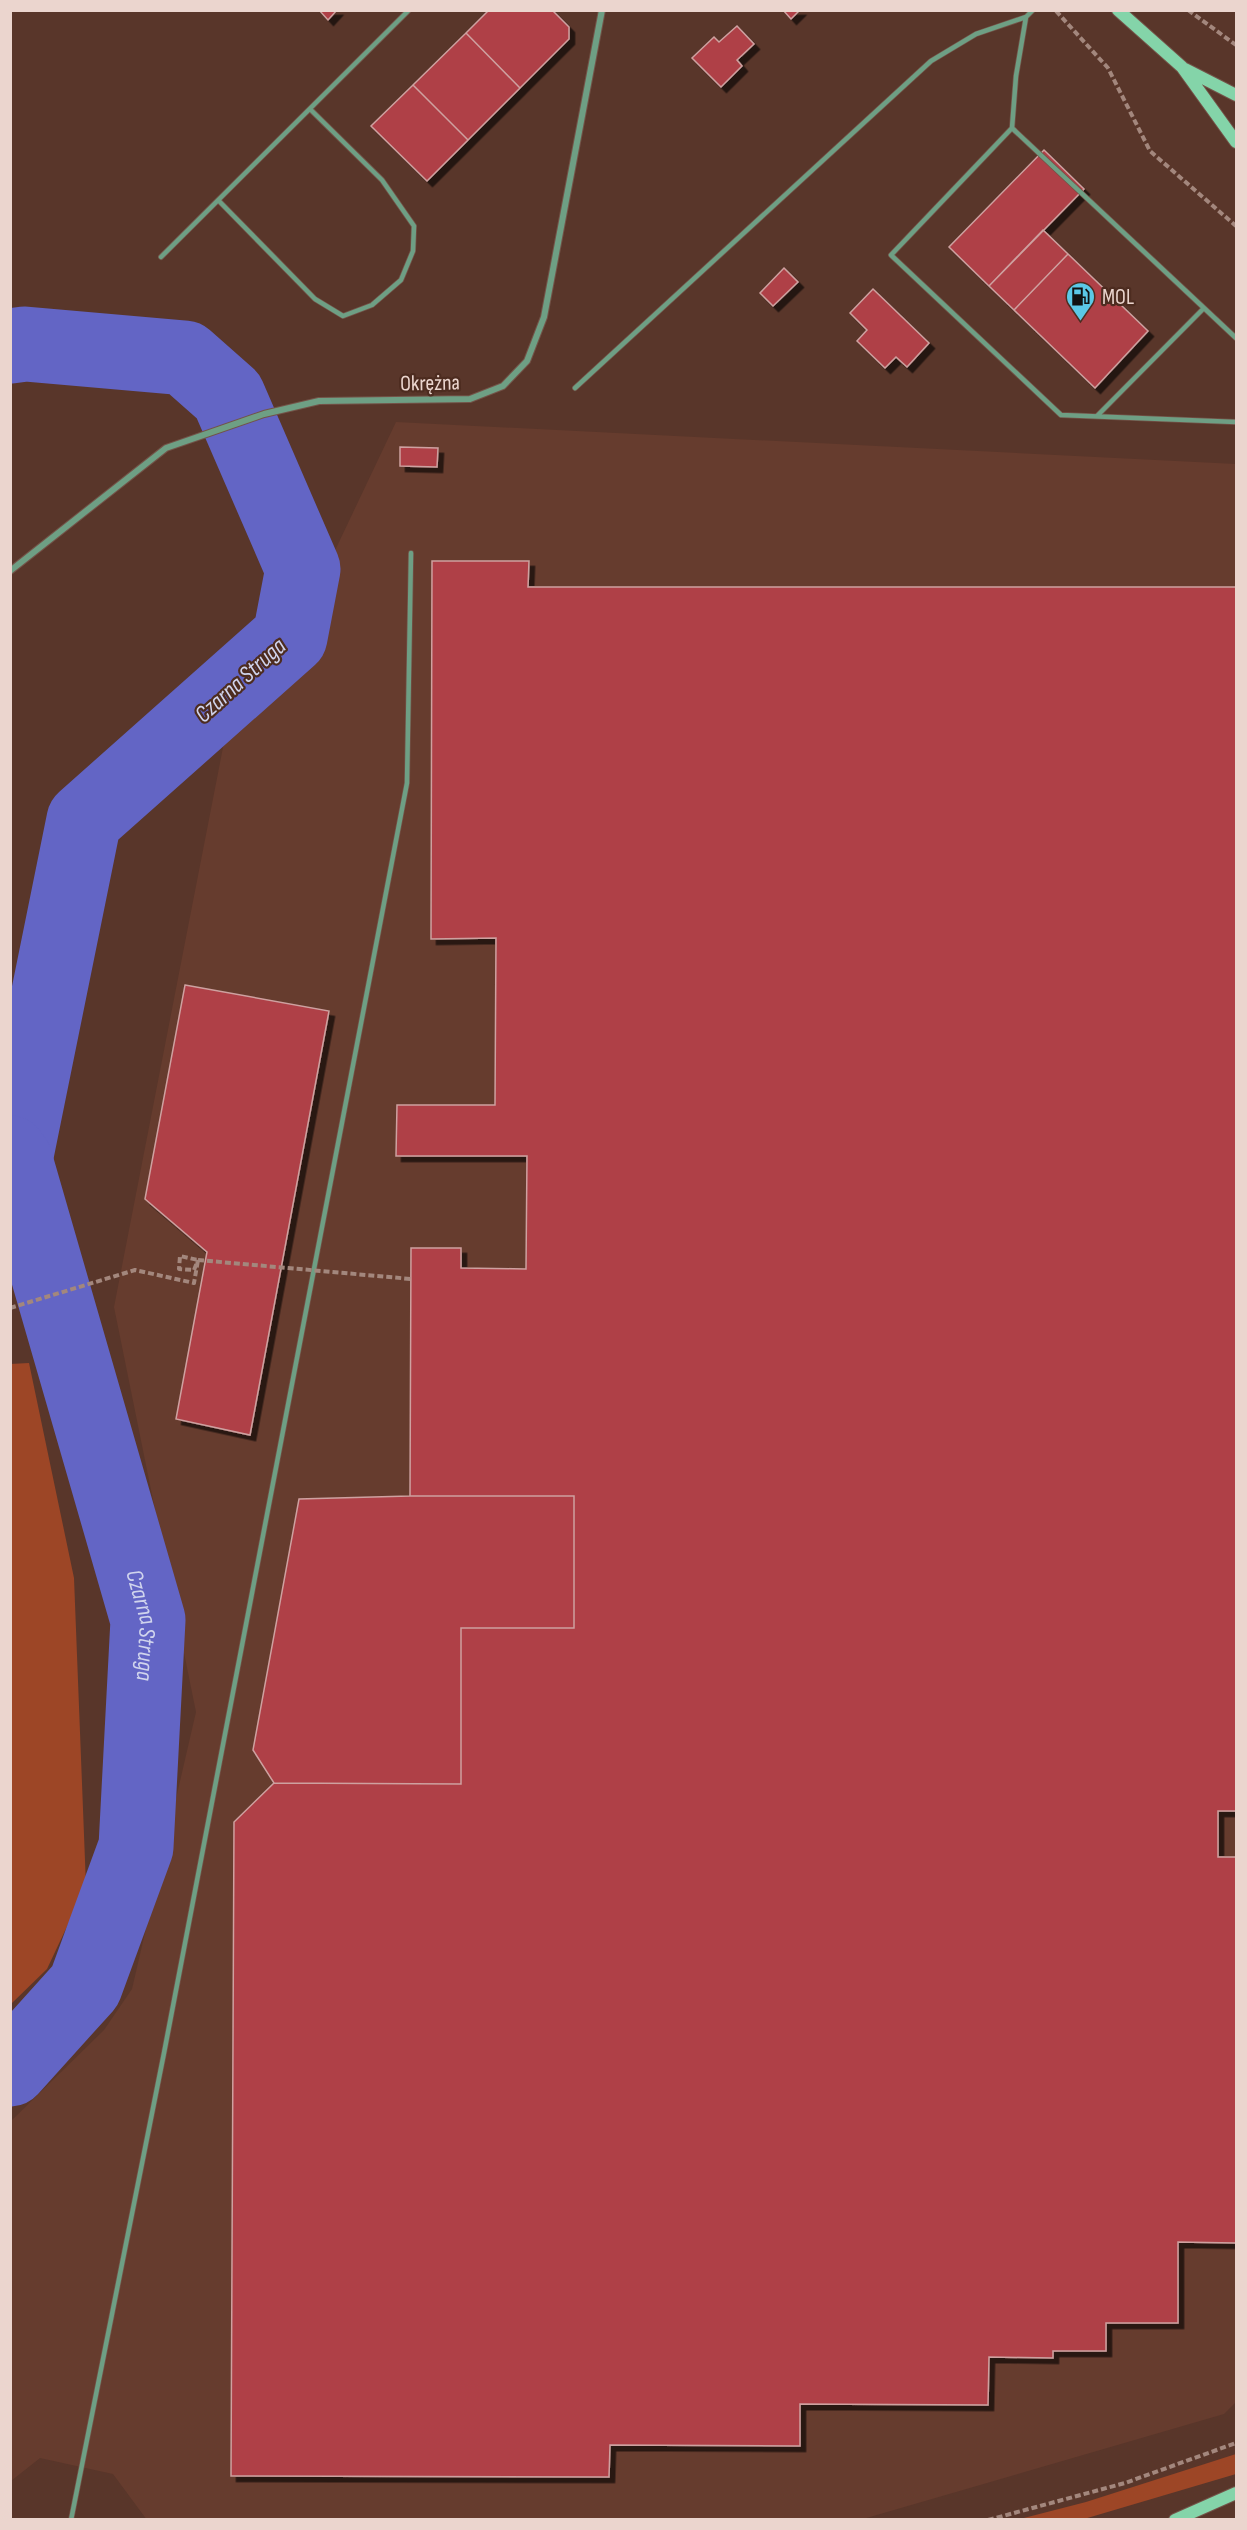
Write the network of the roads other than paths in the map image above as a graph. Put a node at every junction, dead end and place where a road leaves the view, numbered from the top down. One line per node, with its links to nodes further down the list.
1 (409, 10): 8 (lane)
2 (602, 10): 19 (street, Okrężna)
3 (1033, 10): 5 (lane)
4 (1118, 10): 6 (street)
5 (1026, 17): 9 (lane); 15 (lane)
6 (1182, 67): 7 (street); 10 (street)
7 (1236, 95)
8 (311, 110): 11 (lane); 11 (lane)
9 (1012, 128): 13 (lane); 16 (lane)
10 (1236, 142)
11 (219, 201): 12 (lane)
12 (161, 257)
13 (1204, 308): 14 (lane); 16 (lane)
14 (1236, 338)
15 (575, 388)
16 (1097, 416): 17 (lane)
17 (1236, 422)
18 (411, 553): 21 (lane)
19 (10, 571)
20 (1236, 2493): 22 (street)
21 (71, 2520)
22 (1175, 2520)

